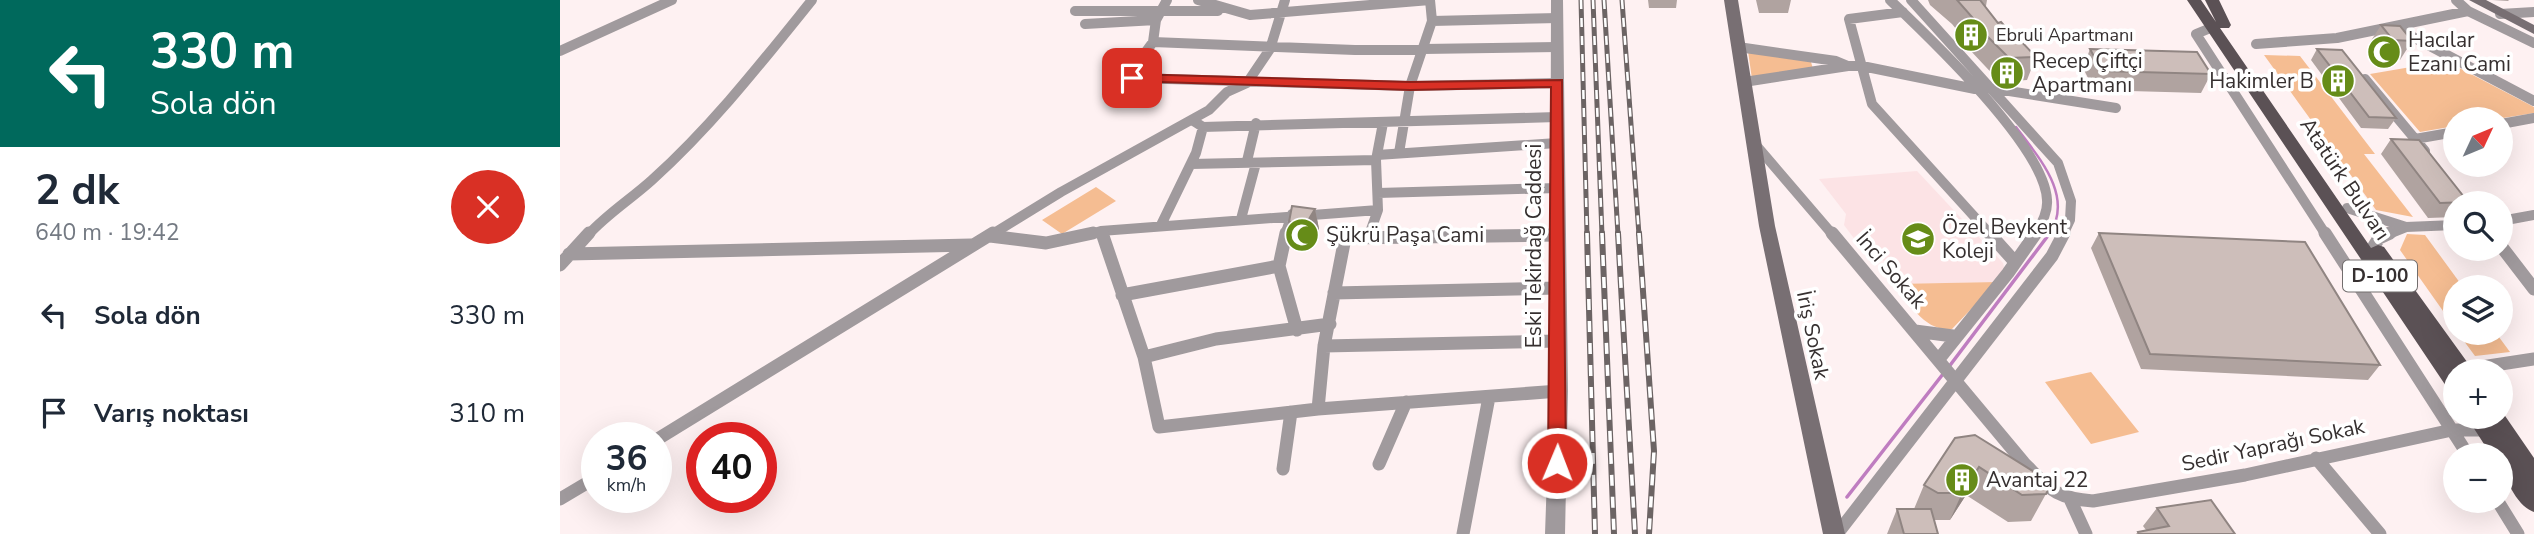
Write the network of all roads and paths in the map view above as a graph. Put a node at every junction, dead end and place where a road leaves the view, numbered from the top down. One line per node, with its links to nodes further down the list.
1 (672, 0): 36 (street)
2 (812, 0): 85 (street)
3 (1167, 0): 22 (street)
4 (1198, 0): 17 (street)
5 (1285, 0): 20 (street)
6 (1430, 0): 14 (street); 24 (street)
7 (1557, 0): 23 (street, Eski Tekirdağ Caddesi)
8 (1731, 0): 34 (main road)
9 (1890, 0): 18 (street)
10 (1911, 0): 46 (street)
11 (2194, 0): 26 (main road, Atatürk Bulvarı / D-100)
12 (2211, 0): 70 (main road, Atatürk Bulvarı / D-100)
13 (2456, 0): 15 (street)
14 (1369, 3): 20 (street)
15 (2472, 5): 21 (main road); 27 (street); 31 (street)
16 (1075, 11): 22 (street)
17 (1228, 11): 20 (street); 22 (street)
18 (1903, 12): 40 (street); 47 (street)
19 (2534, 12): 21 (street)
20 (1281, 14): 35 (street)
21 (2500, 14): 28 (main road)
22 (1158, 16): 25 (street); 30 (street)
23 (1558, 18): 24 (street); 33 (street, Eski Tekirdağ Caddesi)
24 (1432, 21): 38 (street)
25 (1085, 24)
26 (2213, 27): 66 (main road, Atatürk Bulvarı / D-100); 67 (street)
27 (2394, 27): 29 (street); 48 (street)
28 (2534, 30)
29 (2332, 40): 32 (street); 37 (street)
30 (1153, 42): 35 (street); 43 (street)
31 (2534, 43)
32 (2256, 44)
33 (1557, 47): 38 (street); 44 (street, Eski Tekirdağ Caddesi)
34 (1738, 47): 39 (street); 42 (main road)
35 (1270, 49): 38 (street); 43 (street)
36 (560, 51)
37 (2341, 51)
38 (1421, 52): 45 (street)
39 (1848, 66): 40 (street); 42 (street)
40 (1862, 66): 47 (street); 87 (street)
41 (2358, 71): 58 (street)
42 (1744, 82): 60 (main road)
43 (1247, 83): 45 (street); 53 (street)
44 (1558, 83): 45 (street); 50 (street, Eski Tekirdağ Caddesi)
45 (1410, 86): 56 (street)
46 (1990, 88): 47 (street); 49 (street); 106 (street)
47 (1975, 89): 87 (street)
48 (2534, 101)
49 (2116, 108)
50 (1557, 117): 56 (street); 59 (street, Eski Tekirdağ Caddesi)
51 (2534, 118): 52 (street)
52 (2513, 122)
53 (1197, 123): 54 (street); 65 (street); 81 (street)
54 (1256, 123): 55 (street); 64 (street)
55 (1383, 123): 56 (street); 62 (street)
56 (1402, 123): 61 (street)
57 (2443, 134): 58 (street)
58 (2415, 139): 63 (street)
59 (1557, 143): 61 (street); 68 (street, Eski Tekirdağ Caddesi)
60 (1755, 144): 96 (street, İnci Sokak); 129 (main road, İriş Sokak)
61 (1399, 153): 62 (street)
62 (1376, 157): 64 (street); 69 (street)
63 (2432, 160)
64 (1252, 162): 65 (street); 74 (street)
65 (1191, 164): 76 (street)
66 (2307, 167): 67 (street); 102 (main road, Atatürk Bulvarı / D-100)
67 (2292, 179): 116 (street)
68 (1557, 188): 69 (street); 80 (street, Eski Tekirdağ Caddesi)
69 (1378, 193): 71 (street)
70 (2347, 208): 78 (street); 84 (main road, Atatürk Bulvarı / D-100)
71 (1378, 210): 72 (street); 82 (street)
72 (1292, 214): 74 (street); 89 (street)
73 (2534, 215): 75 (street)
74 (1241, 219): 76 (street)
75 (2513, 219)
76 (1161, 225): 79 (street)
77 (2443, 225): 78 (street)
78 (2406, 227): 84 (street)
79 (1101, 231): 81 (street); 93 (street)
80 (1558, 235): 82 (street); 90 (street, Eski Tekirdağ Caddesi)
81 (990, 236): 83 (street)
82 (1369, 236): 92 (street)
83 (975, 245): 85 (street); 115 (street)
84 (2374, 246): 103 (main road, Atatürk Bulvarı / D-100)
85 (569, 254): 88 (street)
86 (2513, 261): 91 (street)
87 (2015, 262): 97 (street)
88 (560, 265)
89 (1279, 266): 93 (street); 95 (street)
90 (1558, 288): 92 (street); 98 (street, Eski Tekirdağ Caddesi)
91 (2534, 289)
92 (1334, 293): 94 (street)
93 (1122, 295): 100 (street)
94 (1330, 324): 95 (street); 99 (street)
95 (1297, 330): 100 (street)
96 (1915, 331): 97 (street); 101 (street, İnci Sokak)
97 (1953, 336): 101 (street)
98 (1557, 341): 99 (street); 107 (street, Eski Tekirdağ Caddesi)
99 (1324, 346): 110 (street)
100 (1144, 357): 111 (street)
101 (1939, 359): 106 (street, İnci Sokak)
102 (2448, 359)
103 (2449, 359)
104 (2534, 359): 105 (street)
105 (2513, 364)
106 (1958, 381): 124 (street, İnci Sokak); 129 (street)
107 (1559, 391): 108 (street); 128 (street, Eski Tekirdağ Caddesi)
108 (1489, 397): 109 (street); 127 (street)
109 (1406, 402): 110 (street); 119 (street)
110 (1318, 409): 111 (street)
111 (1291, 412): 120 (street)
112 (2456, 429): 116 (street, Sedir Yaprağı Sokak)
113 (2490, 429): 125 (main road)
114 (2492, 429): 121 (main road)
115 (672, 430)
116 (2452, 430): 117 (street); 118 (street, Sedir Yaprağı Sokak)
117 (2460, 443)
118 (2316, 458): 124 (street, Sedir Yaprağı Sokak); 131 (street)
119 (1379, 464)
120 (1283, 469)
121 (2534, 475)
122 (581, 487): 123 (street)
123 (560, 499)
124 (2070, 499): 130 (street)
125 (2534, 503)
126 (2505, 513): 132 (street)
127 (1463, 534)
128 (1555, 534)
129 (1835, 534)
130 (2086, 534)
131 (2380, 534)
132 (2518, 534)

